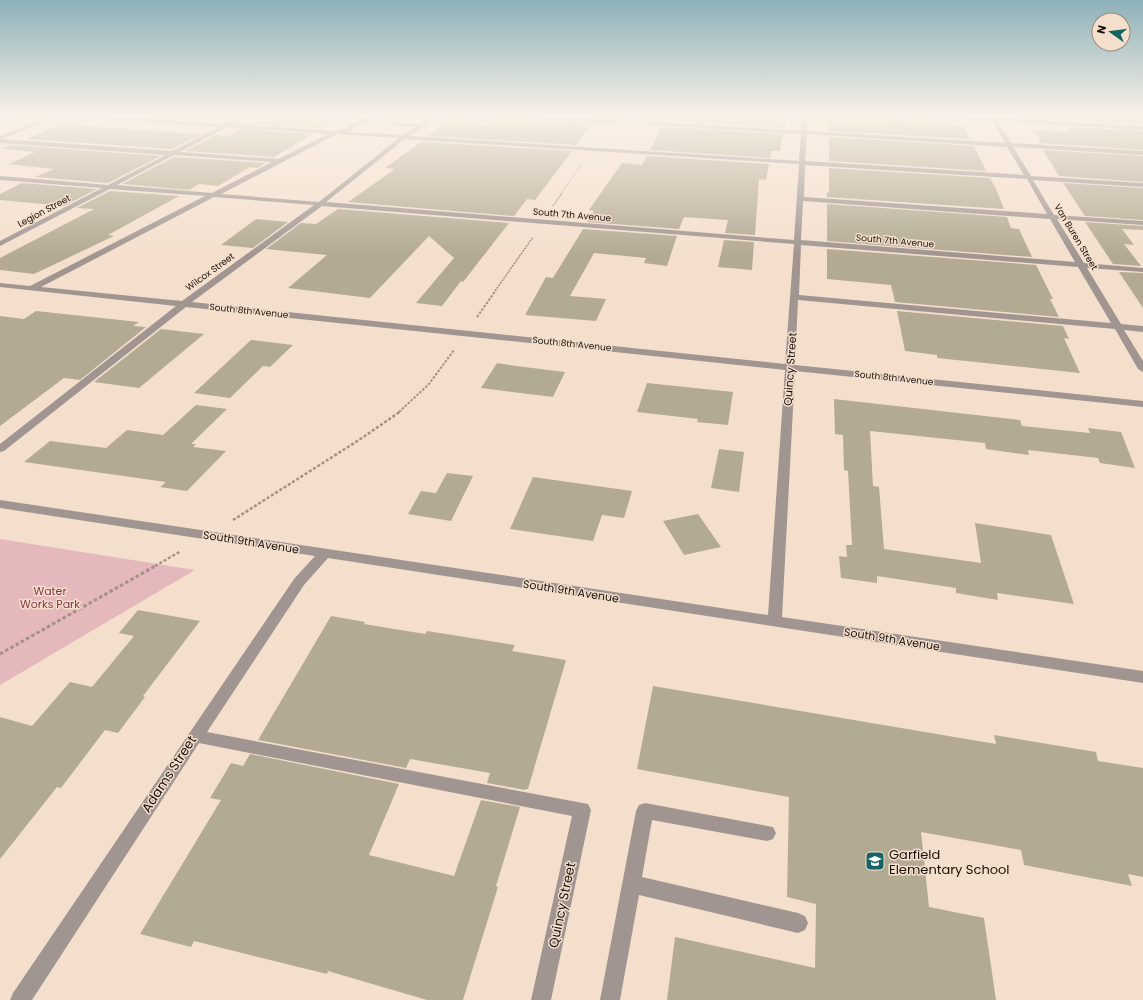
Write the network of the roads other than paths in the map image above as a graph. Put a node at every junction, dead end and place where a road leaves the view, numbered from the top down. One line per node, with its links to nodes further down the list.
1 (155, 163): 10 (street, Legion Street)
2 (278, 163): 11 (street)
3 (372, 163): 13 (street, Wilcox Street)
4 (797, 163): 5 (street)
5 (802, 163): 8 (street); 12 (street, Quincy Street)
6 (1020, 163): 8 (street, Van Buren Street)
7 (0, 178): 10 (street, South 7th Avenue)
8 (1029, 178): 9 (street); 14 (street, Van Buren Street)
9 (1143, 185)
10 (109, 187): 11 (street, South 7th Avenue); 17 (street, Legion Street)
11 (214, 195): 13 (street, South 7th Avenue); 21 (street)
12 (800, 199): 14 (street); 16 (street, Quincy Street)
13 (320, 204): 16 (street, South 7th Avenue); 23 (street, Wilcox Street)
14 (1052, 216): 15 (street); 18 (street, Van Buren Street)
15 (1143, 223)
16 (797, 242): 18 (street, South 7th Avenue); 22 (street, Quincy Street)
17 (0, 244)
18 (1081, 265): 19 (street, South 7th Avenue); 24 (street, Van Buren Street)
19 (1143, 270)
20 (0, 285): 21 (street, South 8th Avenue)
21 (32, 288): 23 (street, South 8th Avenue)
22 (794, 297): 24 (street); 26 (street, Quincy Street)
23 (184, 304): 26 (street, South 8th Avenue); 29 (street, Wilcox Street)
24 (1118, 326): 25 (street); 27 (street, Van Buren Street)
25 (1143, 329)
26 (790, 367): 28 (street, South 8th Avenue); 32 (street, Quincy Street)
27 (1143, 369)
28 (1143, 404)
29 (0, 449)
30 (0, 504): 31 (street, South 9th Avenue)
31 (325, 554): 32 (street, South 9th Avenue); 34 (street, Adams Street)
32 (775, 622): 33 (street, South 9th Avenue)
33 (1143, 677)
34 (195, 736): 38 (street, Adams Street); 39 (street, Quincy Street)
35 (767, 833): 36 (street)
36 (632, 884): 37 (street); 40 (street)
37 (798, 923)
38 (20, 1000)
39 (541, 1000)
40 (610, 1000)

